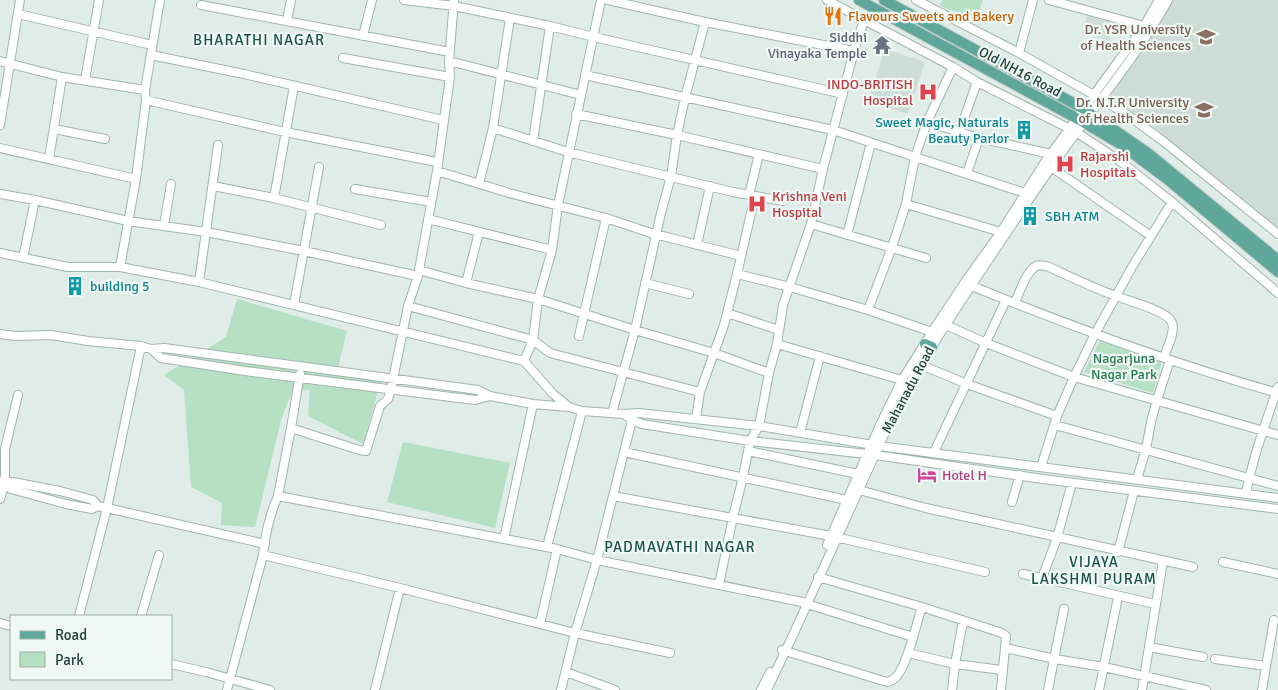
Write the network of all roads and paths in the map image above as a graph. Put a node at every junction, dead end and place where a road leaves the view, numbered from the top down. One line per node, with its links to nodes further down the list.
1 (20, 0): 19 (street)
2 (99, 0): 26 (street)
3 (160, 0): 29 (street)
4 (291, 0): 22 (street)
5 (372, 0): 27 (street)
6 (404, 0): 17 (street)
7 (600, 0): 28 (street)
8 (608, 0): 23 (street)
9 (827, 0): 21 (street)
10 (859, 0): 57 (main road, Old NH16 Road)
11 (884, 0): 54 (main road, Old NH16 Road)
12 (916, 0): 32 (street)
13 (1034, 0): 32 (street)
14 (1049, 0): 25 (street)
15 (1159, 0): 25 (street)
16 (1168, 0): 51 (street)
17 (454, 3): 20 (street); 31 (street)
18 (201, 5): 22 (street)
19 (18, 14): 26 (street); 38 (street)
20 (510, 18): 24 (street); 40 (street)
21 (864, 20): 30 (street); 39 (street)
22 (287, 21): 27 (street)
23 (705, 22): 30 (street); 35 (street)
24 (550, 26): 28 (street); 46 (street)
25 (1144, 26): 51 (street)
26 (93, 32): 29 (street); 44 (street)
27 (363, 36): 31 (street)
28 (594, 37): 35 (street); 41 (street)
29 (152, 45): 33 (street)
30 (854, 51): 49 (street)
31 (450, 52): 37 (street)
32 (1019, 53): 51 (street)
33 (151, 55): 47 (street); 48 (street)
34 (343, 58): 42 (street)
35 (696, 59): 49 (street); 52 (street)
36 (0, 61): 38 (street)
37 (449, 62): 40 (street); 42 (street)
38 (10, 63): 43 (street); 59 (street)
39 (953, 67): 45 (street); 58 (street)
40 (501, 74): 46 (street); 60 (street)
41 (585, 75): 50 (street); 52 (street)
42 (450, 76): 56 (street)
43 (62, 77): 44 (street); 61 (street)
44 (85, 80): 48 (street)
45 (978, 82): 63 (street); 65 (street)
46 (541, 84): 50 (street); 69 (street)
47 (294, 86): 56 (street); 64 (street)
48 (145, 90): 53 (street)
49 (843, 94): 62 (street)
50 (580, 95): 55 (street)
51 (1098, 97): 54 (street, Mahanadu Road); 111 (street)
52 (685, 98): 62 (street); 66 (street)
53 (146, 100): 64 (street); 84 (street)
54 (1087, 111): 57 (street, Mahanadu Road); 122 (main road, Old NH16 Road)
55 (576, 114): 66 (street); 73 (street)
56 (444, 120): 78 (street)
57 (1081, 120): 63 (street, Mahanadu Road); 124 (main road, Old NH16 Road)
58 (927, 122): 65 (street); 76 (street)
59 (0, 125)
60 (492, 128): 69 (street); 86 (street)
61 (54, 129): 67 (street); 77 (street)
62 (833, 130): 70 (street); 81 (street)
63 (1073, 130): 75 (street, Mahanadu Road); 80 (street, Mahanadu Road); 97 (street)
64 (285, 132): 78 (street); 93 (street)
65 (959, 133): 68 (street)
66 (677, 135): 74 (street); 83 (street)
67 (105, 138)
68 (979, 138): 75 (street); 82 (street)
69 (533, 141): 73 (street)
70 (870, 143): 76 (street); 112 (street)
71 (218, 145): 87 (street)
72 (0, 148): 77 (street)
73 (568, 152): 83 (street); 99 (street)
74 (759, 154): 81 (street); 92 (street)
75 (1051, 154): 90 (street, Mahanadu Road)
76 (915, 157): 82 (street); 98 (street)
77 (50, 159): 84 (street)
78 (437, 166): 86 (street); 96 (street)
79 (319, 167): 100 (street)
80 (1051, 167): 113 (street); 130 (street, Mahanadu Road)
81 (823, 169): 104 (street)
82 (967, 173): 90 (street)
83 (671, 176): 88 (street); 110 (street)
84 (136, 179): 103 (street)
85 (171, 184): 105 (street)
86 (479, 184): 99 (street)
87 (213, 186): 93 (street); 107 (street)
88 (710, 186): 92 (street); 114 (street)
89 (355, 189): 96 (street)
90 (1025, 193): 109 (street, Mahanadu Road)
91 (0, 194): 94 (street)
92 (752, 196): 95 (street); 119 (street)
93 (274, 198): 100 (street)
94 (34, 200): 103 (street); 120 (street)
95 (783, 201)
96 (431, 202): 102 (street)
97 (1172, 202): 113 (street); 132 (street)
98 (906, 204): 109 (street); 115 (street)
99 (558, 205): 101 (street); 116 (street)
100 (312, 208): 106 (street); 117 (street)
101 (606, 218): 110 (street); 142 (street)
102 (428, 219): 108 (street); 125 (street)
103 (128, 221): 105 (street); 123 (street)
104 (811, 224): 112 (street); 131 (street)
105 (164, 225): 107 (street)
106 (381, 225)
107 (206, 232): 117 (street); 127 (street)
108 (479, 232): 116 (street); 128 (street)
109 (1001, 232): 147 (street, Mahanadu Road)
110 (656, 234): 114 (street); 129 (street)
111 (1278, 234)
112 (847, 235): 115 (street)
113 (1151, 236): 134 (street)
114 (697, 245): 119 (street)
115 (892, 247): 121 (street); 140 (street)
116 (552, 250): 135 (street)
117 (304, 251): 125 (street); 138 (street)
118 (0, 253): 120 (street)
119 (741, 256): 126 (street)
120 (23, 258): 123 (street)
121 (926, 258)
122 (1278, 260)
123 (120, 267): 127 (street)
124 (1278, 272)
125 (418, 273): 128 (street); 139 (street)
126 (737, 274): 131 (street); 141 (street)
127 (199, 282): 138 (street)
128 (466, 283): 135 (street)
129 (645, 283): 133 (street); 144 (street)
130 (972, 286): 136 (street); 143 (street, Mahanadu Road)
131 (790, 287): 140 (street); 145 (street)
132 (1278, 293)
133 (689, 294)
134 (1116, 296): 137 (street); 149 (street); 159 (street)
135 (538, 299): 142 (street); 151 (street)
136 (1006, 300): 137 (street); 152 (street)
137 (1015, 303): 149 (street)
138 (294, 305): 146 (street)
139 (408, 306): 146 (street); 151 (street)
140 (868, 310): 147 (street)
141 (727, 313): 145 (street); 157 (street)
142 (584, 314): 144 (street); 150 (street)
143 (946, 324): 147 (street, Mahanadu Road); 152 (street)
144 (635, 330): 157 (street); 163 (street)
145 (779, 330): 153 (street)
146 (404, 332): 160 (street); 167 (street)
147 (936, 333): 154 (street, Mahanadu Road)
148 (0, 334): 155 (street)
149 (1095, 334): 159 (street); 166 (street)
150 (579, 336)
151 (533, 340): 160 (street); 163 (street)
152 (986, 343): 166 (street); 169 (street)
153 (777, 344): 158 (street); 164 (street)
154 (929, 345): 161 (street, Mahanadu Road); 168 (street, Mahanadu Road)
155 (141, 346): 156 (street); 217 (street)
156 (151, 349): 162 (street); 165 (street)
157 (714, 353): 164 (street); 172 (street)
158 (820, 356): 168 (street); 189 (street)
159 (1167, 359): 171 (street); 175 (street)
160 (524, 361): 177 (street)
161 (921, 365): 169 (street); 192 (street, Mahanadu Road)
162 (302, 367): 165 (street); 167 (street)
163 (624, 372): 172 (street); 179 (street)
164 (769, 373): 184 (street)
165 (300, 377): 170 (street); 186 (street)
166 (1074, 377): 175 (street); 183 (street)
167 (394, 379): 170 (street); 174 (street)
168 (902, 380): 192 (street, Mahanadu Road)
169 (967, 384): 183 (street); 197 (street)
170 (391, 389): 174 (street); 186 (street)
171 (1277, 391): 187 (street)
172 (700, 392): 181 (street)
173 (18, 395): 188 (street)
174 (490, 396): 176 (street)
175 (1157, 400): 187 (street); 194 (street)
176 (533, 404): 177 (street); 222 (street)
177 (569, 408): 178 (street)
178 (582, 411): 179 (street); 224 (street)
179 (612, 413): 180 (street)
180 (624, 414): 181 (street); 182 (street)
181 (696, 419): 184 (street)
182 (632, 420): 191 (street); 196 (street)
183 (1056, 421): 194 (street); 199 (street)
184 (759, 426): 189 (street); 191 (street)
185 (0, 428): 188 (street)
186 (290, 428): 211 (street)
187 (1263, 430): 190 (street); 203 (street)
188 (10, 431): 193 (street)
189 (800, 433): 192 (street)
190 (1278, 435)
191 (750, 441): 195 (street); 198 (street)
192 (875, 445): 197 (street); 198 (street, Mahanadu Road)
193 (3, 449): 205 (street)
194 (1146, 449): 203 (street); 204 (street)
195 (748, 451): 200 (street); 202 (street)
196 (624, 452): 202 (street); 212 (street)
197 (934, 452): 199 (street)
198 (871, 455): 200 (street, Mahanadu Road); 201 (street); 208 (street, Mahanadu Road)
199 (1041, 467): 204 (street)
200 (858, 474): 215 (street, Mahanadu Road)
201 (1020, 475): 206 (street); 216 (street)
202 (743, 477): 215 (street); 219 (street)
203 (1249, 478): 207 (street); 210 (street)
204 (1137, 479): 210 (street)
205 (2, 482): 214 (street); 217 (street)
206 (1072, 483): 209 (street); 221 (street)
207 (1278, 486)
208 (859, 490): 220 (street, Mahanadu Road); 221 (street)
209 (1134, 491): 218 (street); 226 (street)
210 (1246, 493): 213 (street)
211 (278, 496): 222 (street); 223 (street)
212 (613, 496): 219 (street); 229 (street)
213 (1278, 498)
214 (0, 499)
215 (847, 500): 220 (street, Mahanadu Road)
216 (1012, 502)
217 (107, 508): 223 (street); 245 (street)
218 (1278, 509)
219 (733, 517): 220 (street); 238 (street)
220 (834, 536): 233 (street); 236 (street, Mahanadu Road); 241 (street, Mahanadu Road)
221 (1057, 538): 226 (street); 237 (street)
222 (504, 539): 224 (street)
223 (264, 544): 228 (street)
224 (546, 547): 225 (street)
225 (557, 549): 229 (street); 249 (street)
226 (1118, 552): 230 (street)
227 (159, 555): 246 (street)
228 (264, 555): 239 (street); 267 (street)
229 (597, 560): 238 (street); 250 (street)
230 (1163, 561): 232 (street); 242 (street)
231 (1223, 562): 235 (street)
232 (1192, 567)
233 (985, 572)
234 (1022, 574): 237 (street)
235 (1278, 574)
236 (818, 577): 241 (street, Mahanadu Road); 243 (street)
237 (1042, 578): 240 (street)
238 (719, 585): 241 (street)
239 (400, 588): 249 (street); 272 (street)
240 (1118, 596): 242 (street); 263 (street)
241 (804, 603): 251 (street); 254 (street, Mahanadu Road)
242 (1155, 604): 253 (street)
243 (922, 607): 248 (street); 251 (street)
244 (1064, 609): 258 (street)
245 (79, 615)
246 (142, 615)
247 (1274, 620): 262 (street)
248 (963, 621): 252 (street); 261 (street)
249 (540, 624): 250 (street)
250 (576, 633): 255 (street); 265 (street)
251 (913, 637): 256 (street)
252 (1005, 648): 258 (street); 264 (street)
253 (1149, 648): 257 (street); 266 (street)
254 (783, 650): 256 (street); 275 (street, Mahanadu Road)
255 (670, 652)
256 (908, 652): 261 (street)
257 (1203, 657)
258 (1055, 659): 263 (street); 277 (street)
259 (1215, 659): 262 (street)
260 (172, 664): 267 (street)
261 (955, 664): 264 (street); 276 (street)
262 (1266, 666): 281 (street)
263 (1104, 668): 266 (street); 278 (street)
264 (1002, 670): 268 (street)
265 (566, 672): 273 (street); 274 (street)
266 (1145, 676): 269 (street); 279 (street)
267 (231, 679): 270 (street); 271 (street)
268 (1001, 688)
269 (1197, 689): 280 (street)
270 (228, 690)
271 (270, 690)
272 (375, 690)
273 (561, 690)
274 (615, 690)
275 (764, 690)
276 (952, 690)
277 (1048, 690)
278 (1099, 690)
279 (1142, 690)
280 (1206, 690)
281 (1262, 690)

